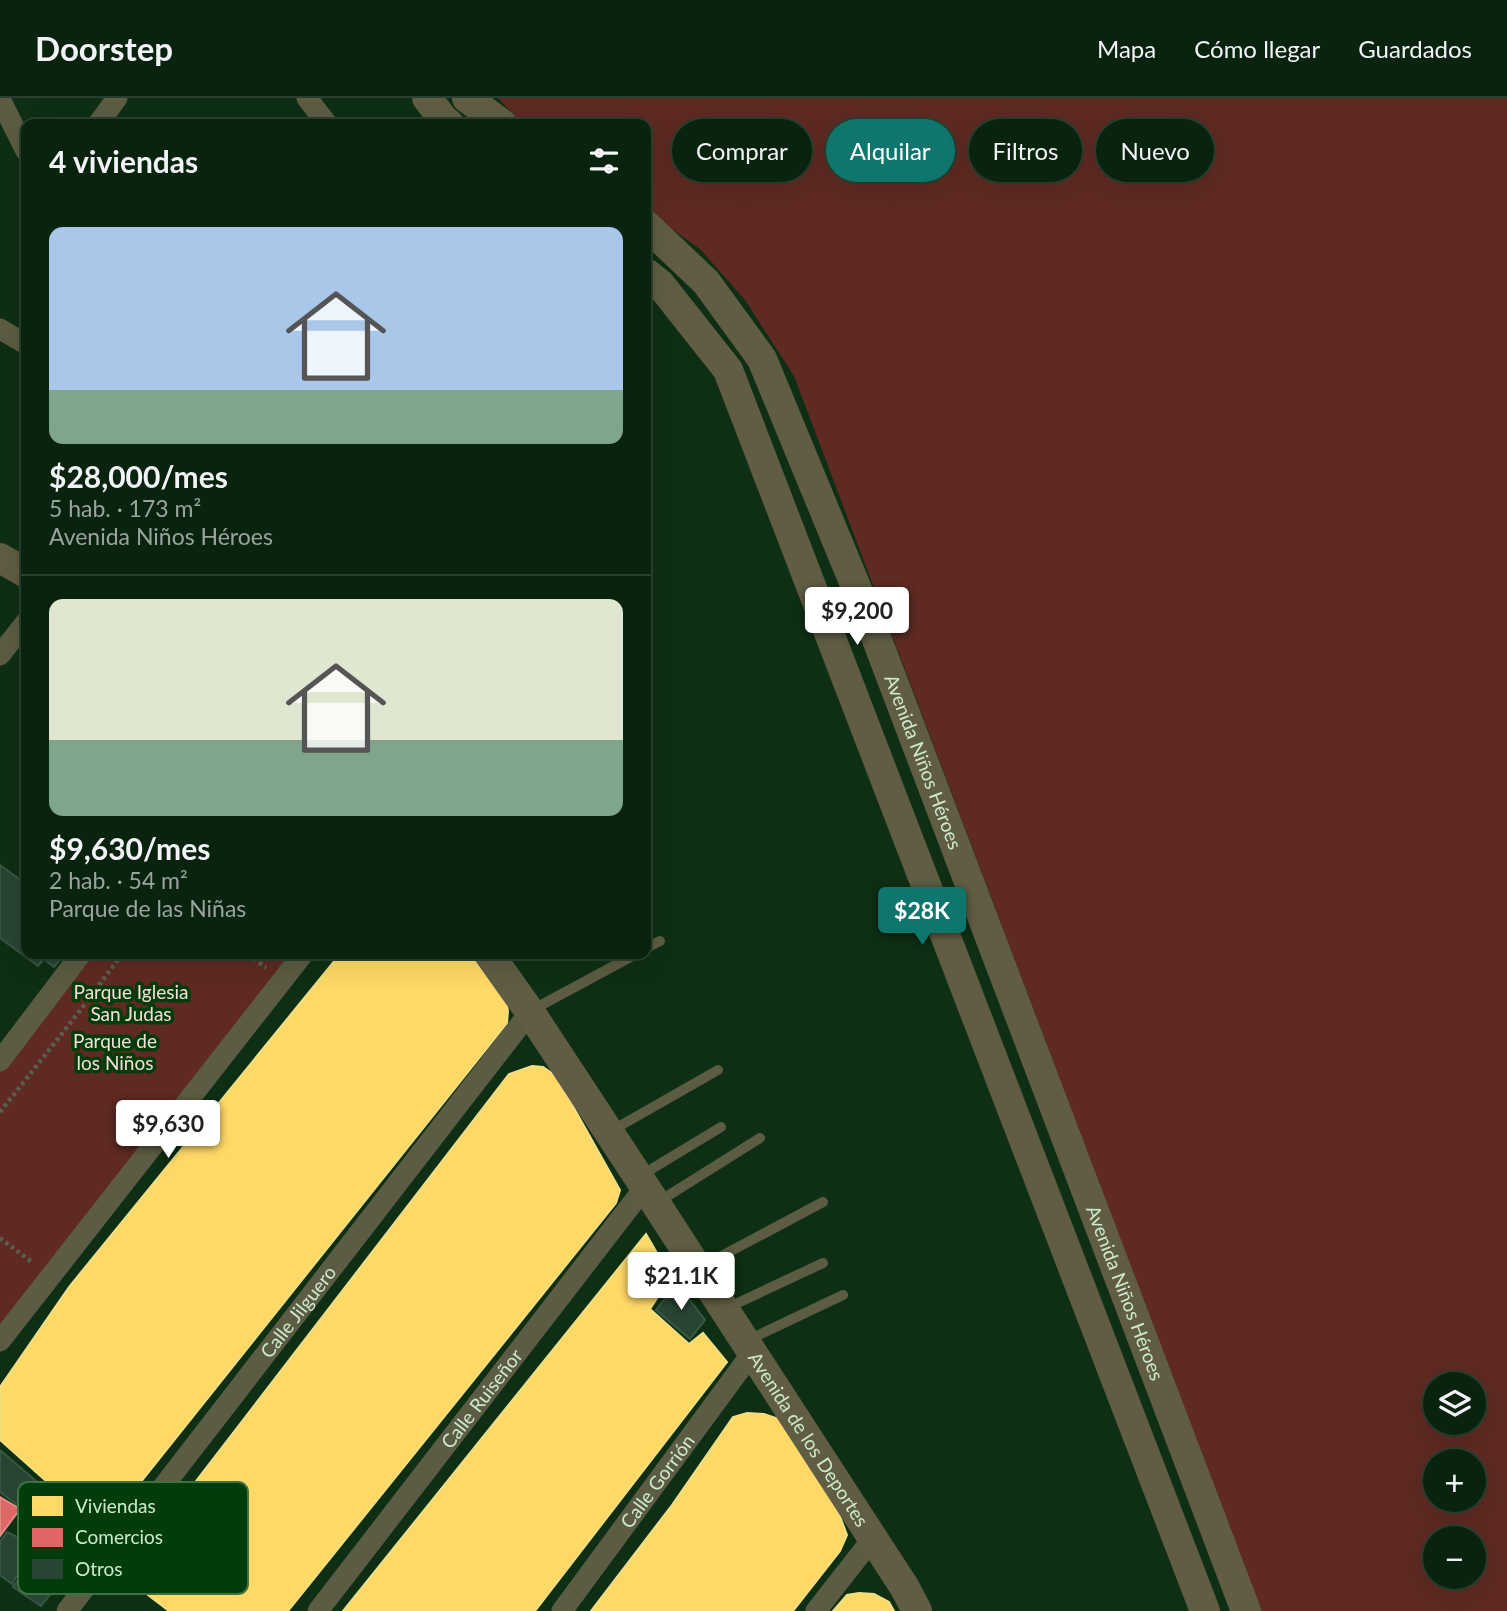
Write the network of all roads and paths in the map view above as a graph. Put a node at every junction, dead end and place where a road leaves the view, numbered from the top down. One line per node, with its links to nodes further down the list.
1 (117, 98): 6 (street)
2 (307, 98): 7 (street)
3 (427, 98): 8 (main road)
4 (467, 98): 9 (main road)
5 (0, 99): 10 (street)
6 (102, 119)
7 (323, 119)
8 (442, 119)
9 (495, 119)
10 (21, 141)
11 (651, 230): 17 (main road, Avenida Niños Héroes)
12 (651, 277): 19 (main road)
13 (0, 329): 14 (street)
14 (21, 341)
15 (0, 558): 16 (main road)
16 (21, 570)
17 (868, 616): 19 (main road); 54 (main road, Avenida Niños Héroes)
18 (21, 628): 20 (street)
19 (827, 632): 53 (main road)
20 (0, 655)
21 (660, 941): 22 (lane)
22 (651, 946)
23 (77, 959): 29 (street)
24 (118, 959): 31 (path)
25 (299, 959): 40 (street)
26 (493, 959): 28 (main road, Avenida de los Deportes)
27 (627, 959): 28 (lane)
28 (530, 1012): 33 (main road, Avenida de los Deportes); 45 (street, Calle Jilguero)
29 (0, 1061)
30 (718, 1070): 33 (lane)
31 (0, 1112)
32 (721, 1127): 35 (lane)
33 (609, 1132): 35 (main road, Avenida de los Deportes)
34 (760, 1138): 35 (lane)
35 (646, 1189): 39 (main road, Avenida de los Deportes); 49 (street, Calle Ruiseñor)
36 (823, 1202): 39 (lane)
37 (0, 1238): 40 (path)
38 (823, 1263): 42 (lane)
39 (698, 1269): 42 (main road, Avenida de los Deportes)
40 (51, 1276): 43 (street)
41 (843, 1295): 44 (lane)
42 (724, 1310): 44 (main road, Avenida de los Deportes)
43 (0, 1341)
44 (748, 1347): 46 (main road, Avenida de los Deportes); 50 (street, Calle Gorrión)
45 (167, 1482)
46 (873, 1538): 51 (street); 52 (main road, Avenida de los Deportes)
47 (81, 1594): 48 (street, Calle Jilguero)
48 (68, 1611)
49 (318, 1611)
50 (562, 1611)
51 (816, 1611)
52 (917, 1611)
53 (1205, 1611)
54 (1246, 1611)

